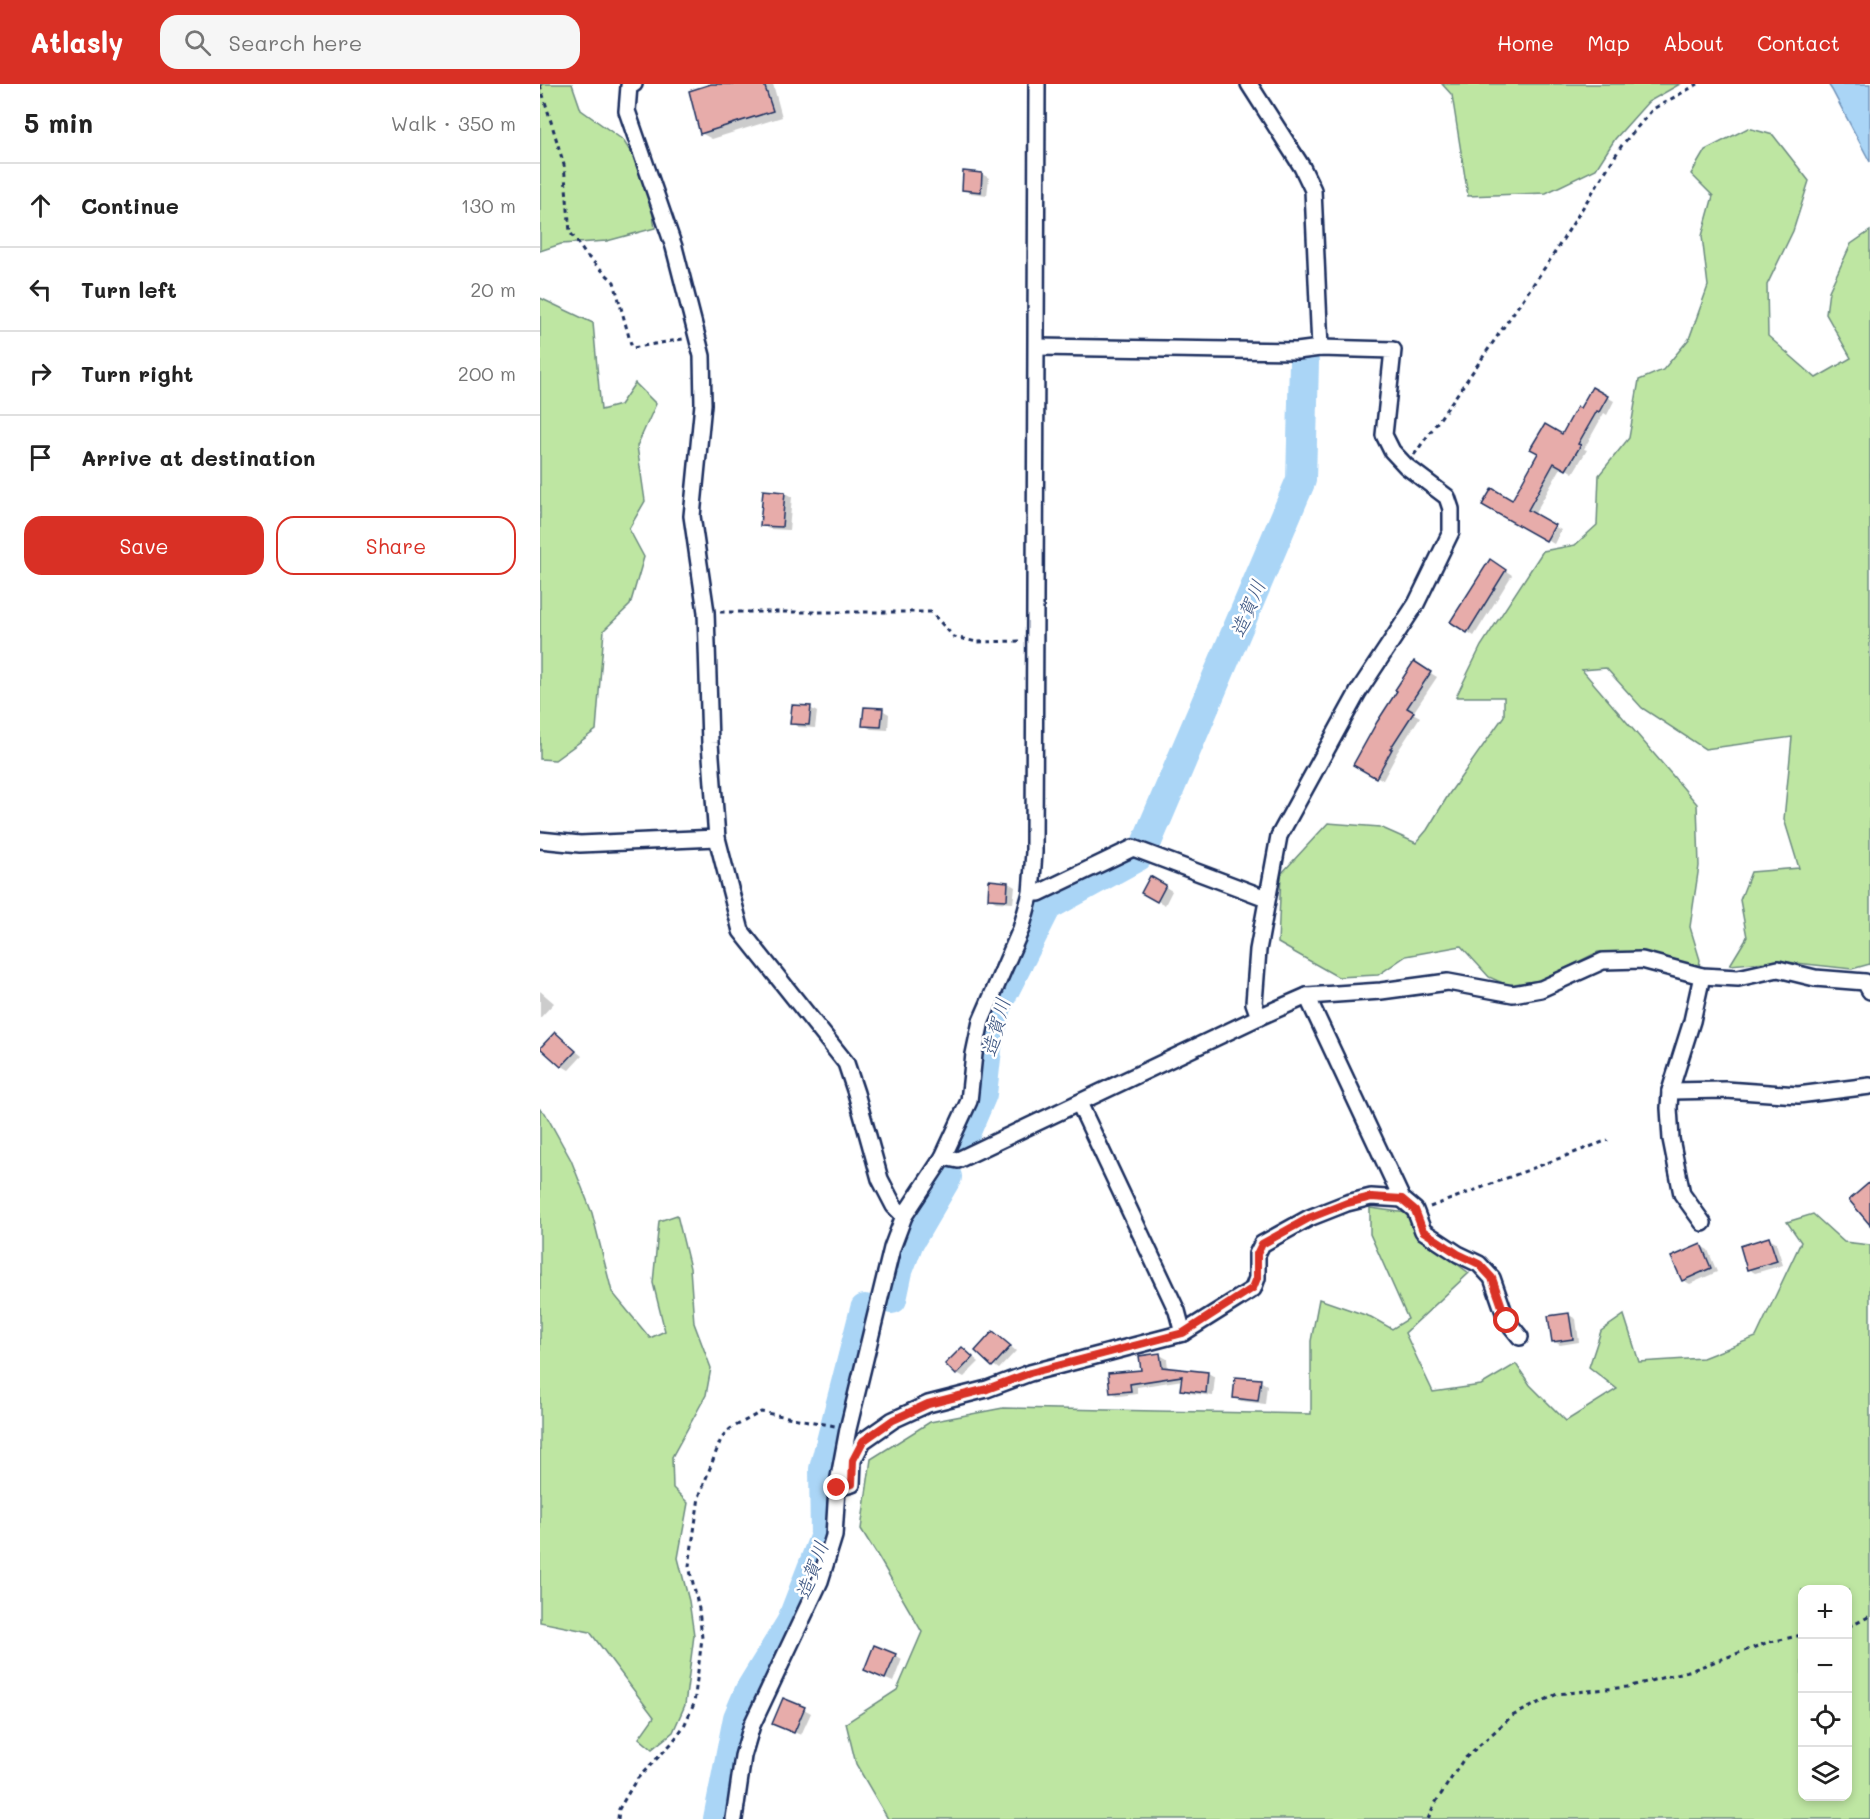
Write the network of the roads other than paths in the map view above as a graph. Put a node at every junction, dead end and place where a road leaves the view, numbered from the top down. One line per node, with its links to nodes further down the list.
1 (634, 84): 6 (street)
2 (1037, 84): 4 (street)
3 (1249, 84): 5 (street)
4 (1037, 347): 5 (street); 8 (street)
5 (1320, 348): 9 (street)
6 (717, 838): 7 (street); 19 (street)
7 (540, 840)
8 (1030, 893): 9 (street); 17 (street)
9 (1266, 898): 13 (street)
10 (1702, 976): 11 (street); 12 (street); 15 (street)
11 (1870, 991)
12 (1307, 996): 13 (street); 18 (street)
13 (1258, 1017): 16 (street)
14 (1870, 1086): 15 (street)
15 (1670, 1091): 20 (street)
16 (1079, 1103): 17 (street); 21 (street)
17 (943, 1157): 19 (street)
18 (1402, 1199): 21 (street); 22 (street)
19 (904, 1216): 23 (street)
20 (1703, 1223)
21 (1183, 1333): 23 (street)
22 (1520, 1336)
23 (837, 1488): 24 (street)
24 (734, 1819)

